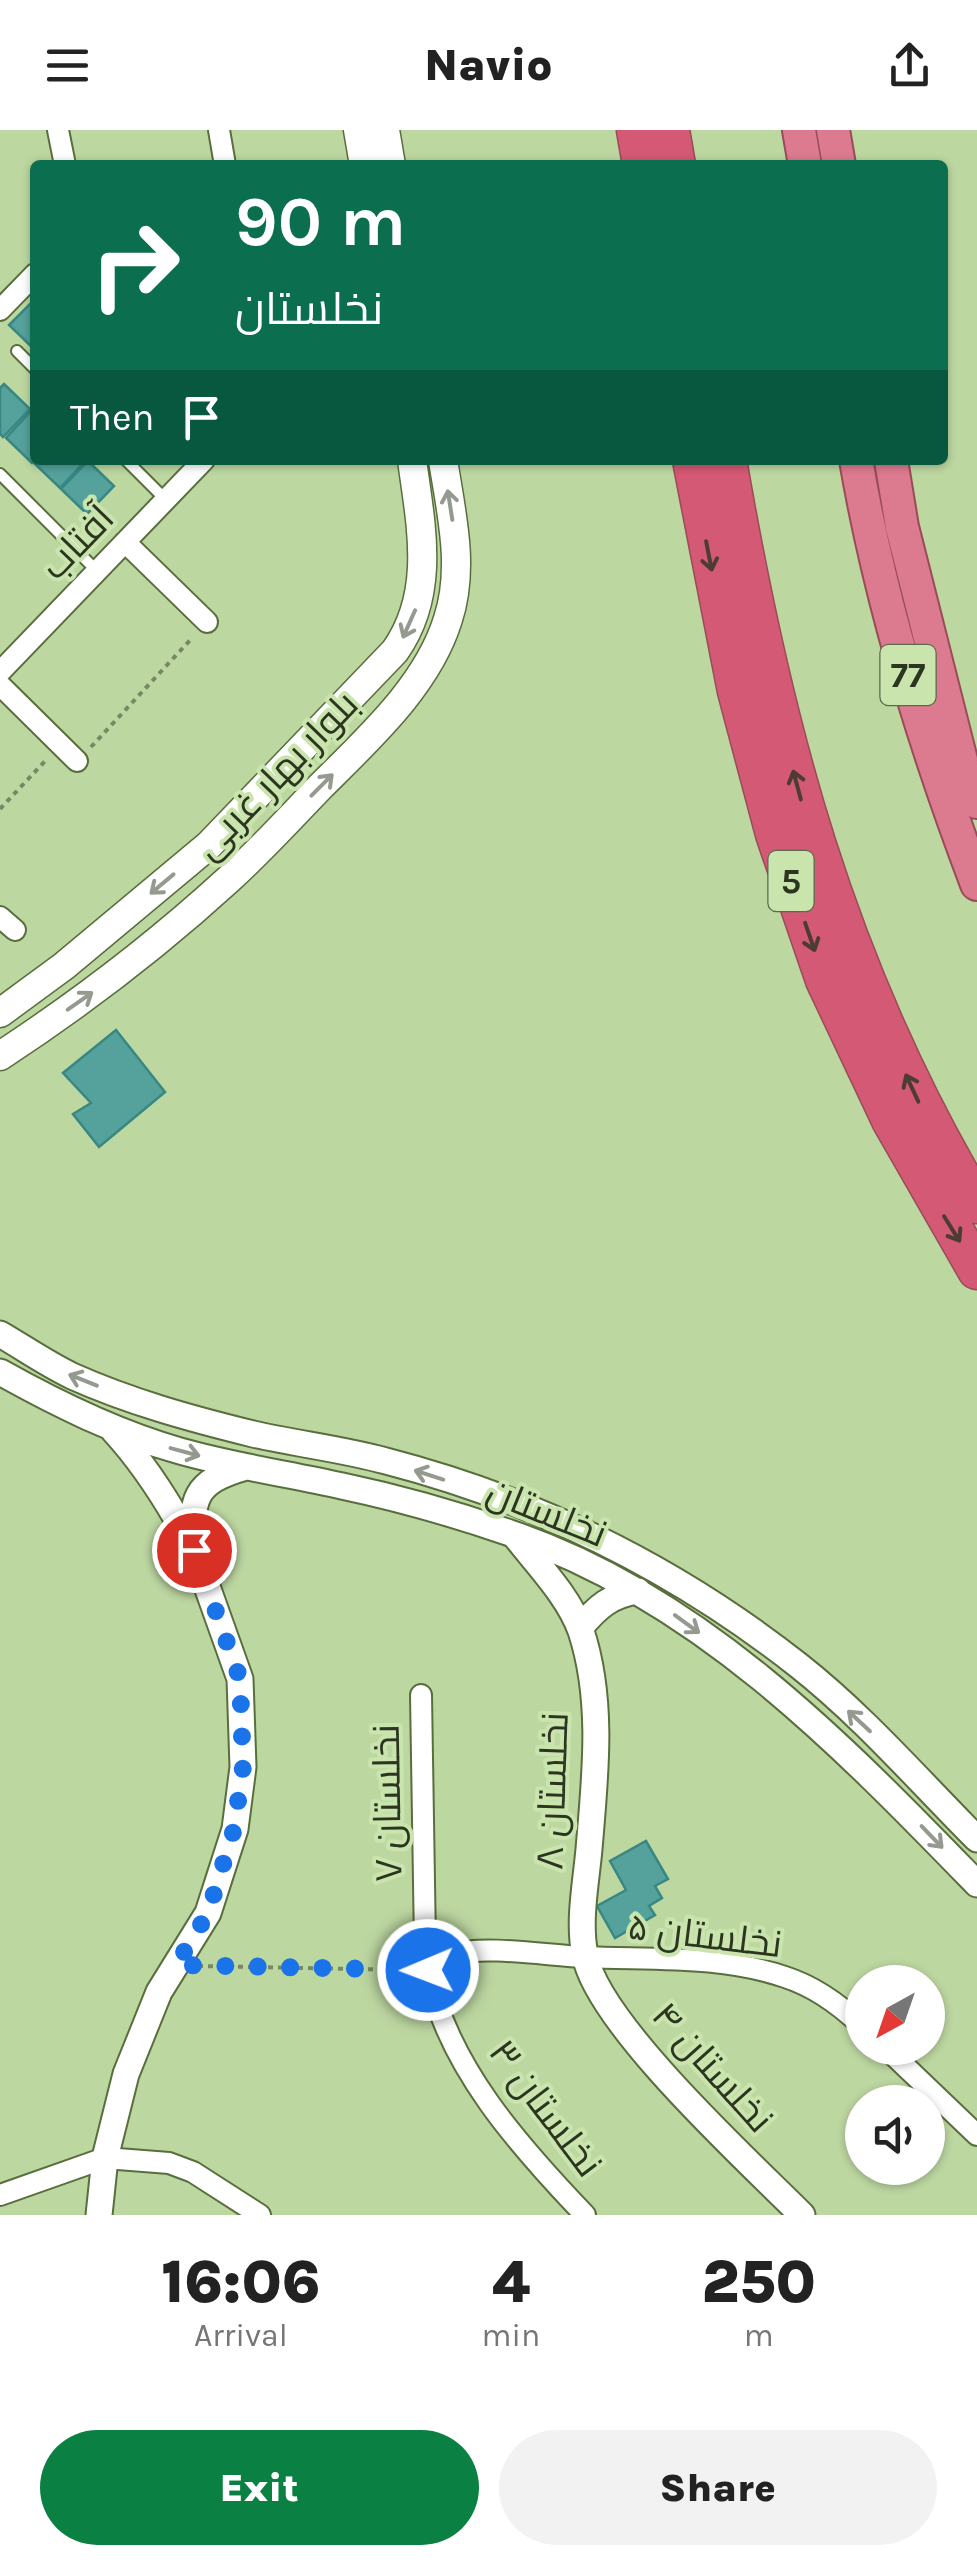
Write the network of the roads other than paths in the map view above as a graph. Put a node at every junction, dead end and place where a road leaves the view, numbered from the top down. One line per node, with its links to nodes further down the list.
1 (58, 130): 9 (street)
2 (219, 130): 10 (street)
3 (358, 130): 11 (main road)
4 (385, 130): 12 (main road)
5 (636, 130): 13 (highway)
6 (670, 130): 14 (highway)
7 (799, 130): 15 (highway)
8 (833, 130): 16 (highway)
9 (64, 160)
10 (223, 160)
11 (363, 160)
12 (390, 160)
13 (641, 160)
14 (675, 160)
15 (804, 160)
16 (838, 160)
17 (30, 279): 18 (street)
18 (0, 310)
19 (17, 351): 20 (lane)
20 (30, 364)
21 (131, 465): 30 (lane)
22 (199, 465): 30 (street, آفتاب)
23 (413, 465): 39 (main road, بلوار بهار غربی, one-way to 39)
24 (444, 465): 40 (main road, بلوار بهار غربی, one-way to 24)
25 (693, 465): 42 (highway, 5, one-way to 42)
26 (728, 465): 41 (highway, 5, one-way to 26)
27 (857, 465): 38 (highway, 77)
28 (892, 465): 37 (highway, 77)
29 (0, 474): 32 (lane)
30 (166, 500): 31 (street, آفتاب)
31 (125, 542): 32 (street, آفتاب); 33 (street)
32 (97, 571): 34 (street, آفتاب)
33 (207, 622)
34 (0, 672)
35 (0, 685): 36 (street)
36 (77, 761)
37 (977, 802)
38 (977, 884)
39 (0, 1013)
40 (0, 1056)
41 (977, 1204)
42 (977, 1270)
43 (0, 1334): 52 (street, نخلستان, one-way to 43)
44 (0, 1372): 45 (street, نخلستان)
45 (110, 1427): 46 (street, نخلستان, one-way to 46); 48 (street)
46 (246, 1466): 47 (street, نخلستان); 48 (street)
47 (513, 1534): 49 (street, نخلستان); 50 (street)
48 (194, 1550): 59 (street)
49 (638, 1592): 50 (street); 53 (street, نخلستان, one-way to 53)
50 (580, 1628): 54 (street, نخلستان ۸)
51 (421, 1695): 55 (street, نخلستان ۷)
52 (977, 1839)
53 (977, 1884)
54 (585, 1957): 55 (street); 56 (street, نخلستان ۵); 64 (street, نخلستان ۴)
55 (428, 1970): 63 (street, نخلستان ۳)
56 (845, 2012)
57 (904, 2065): 58 (street)
58 (977, 2135)
59 (105, 2158): 60 (street); 61 (street); 62 (street)
60 (0, 2195)
61 (100, 2215)
62 (260, 2215)
63 (585, 2215)
64 (802, 2215)

